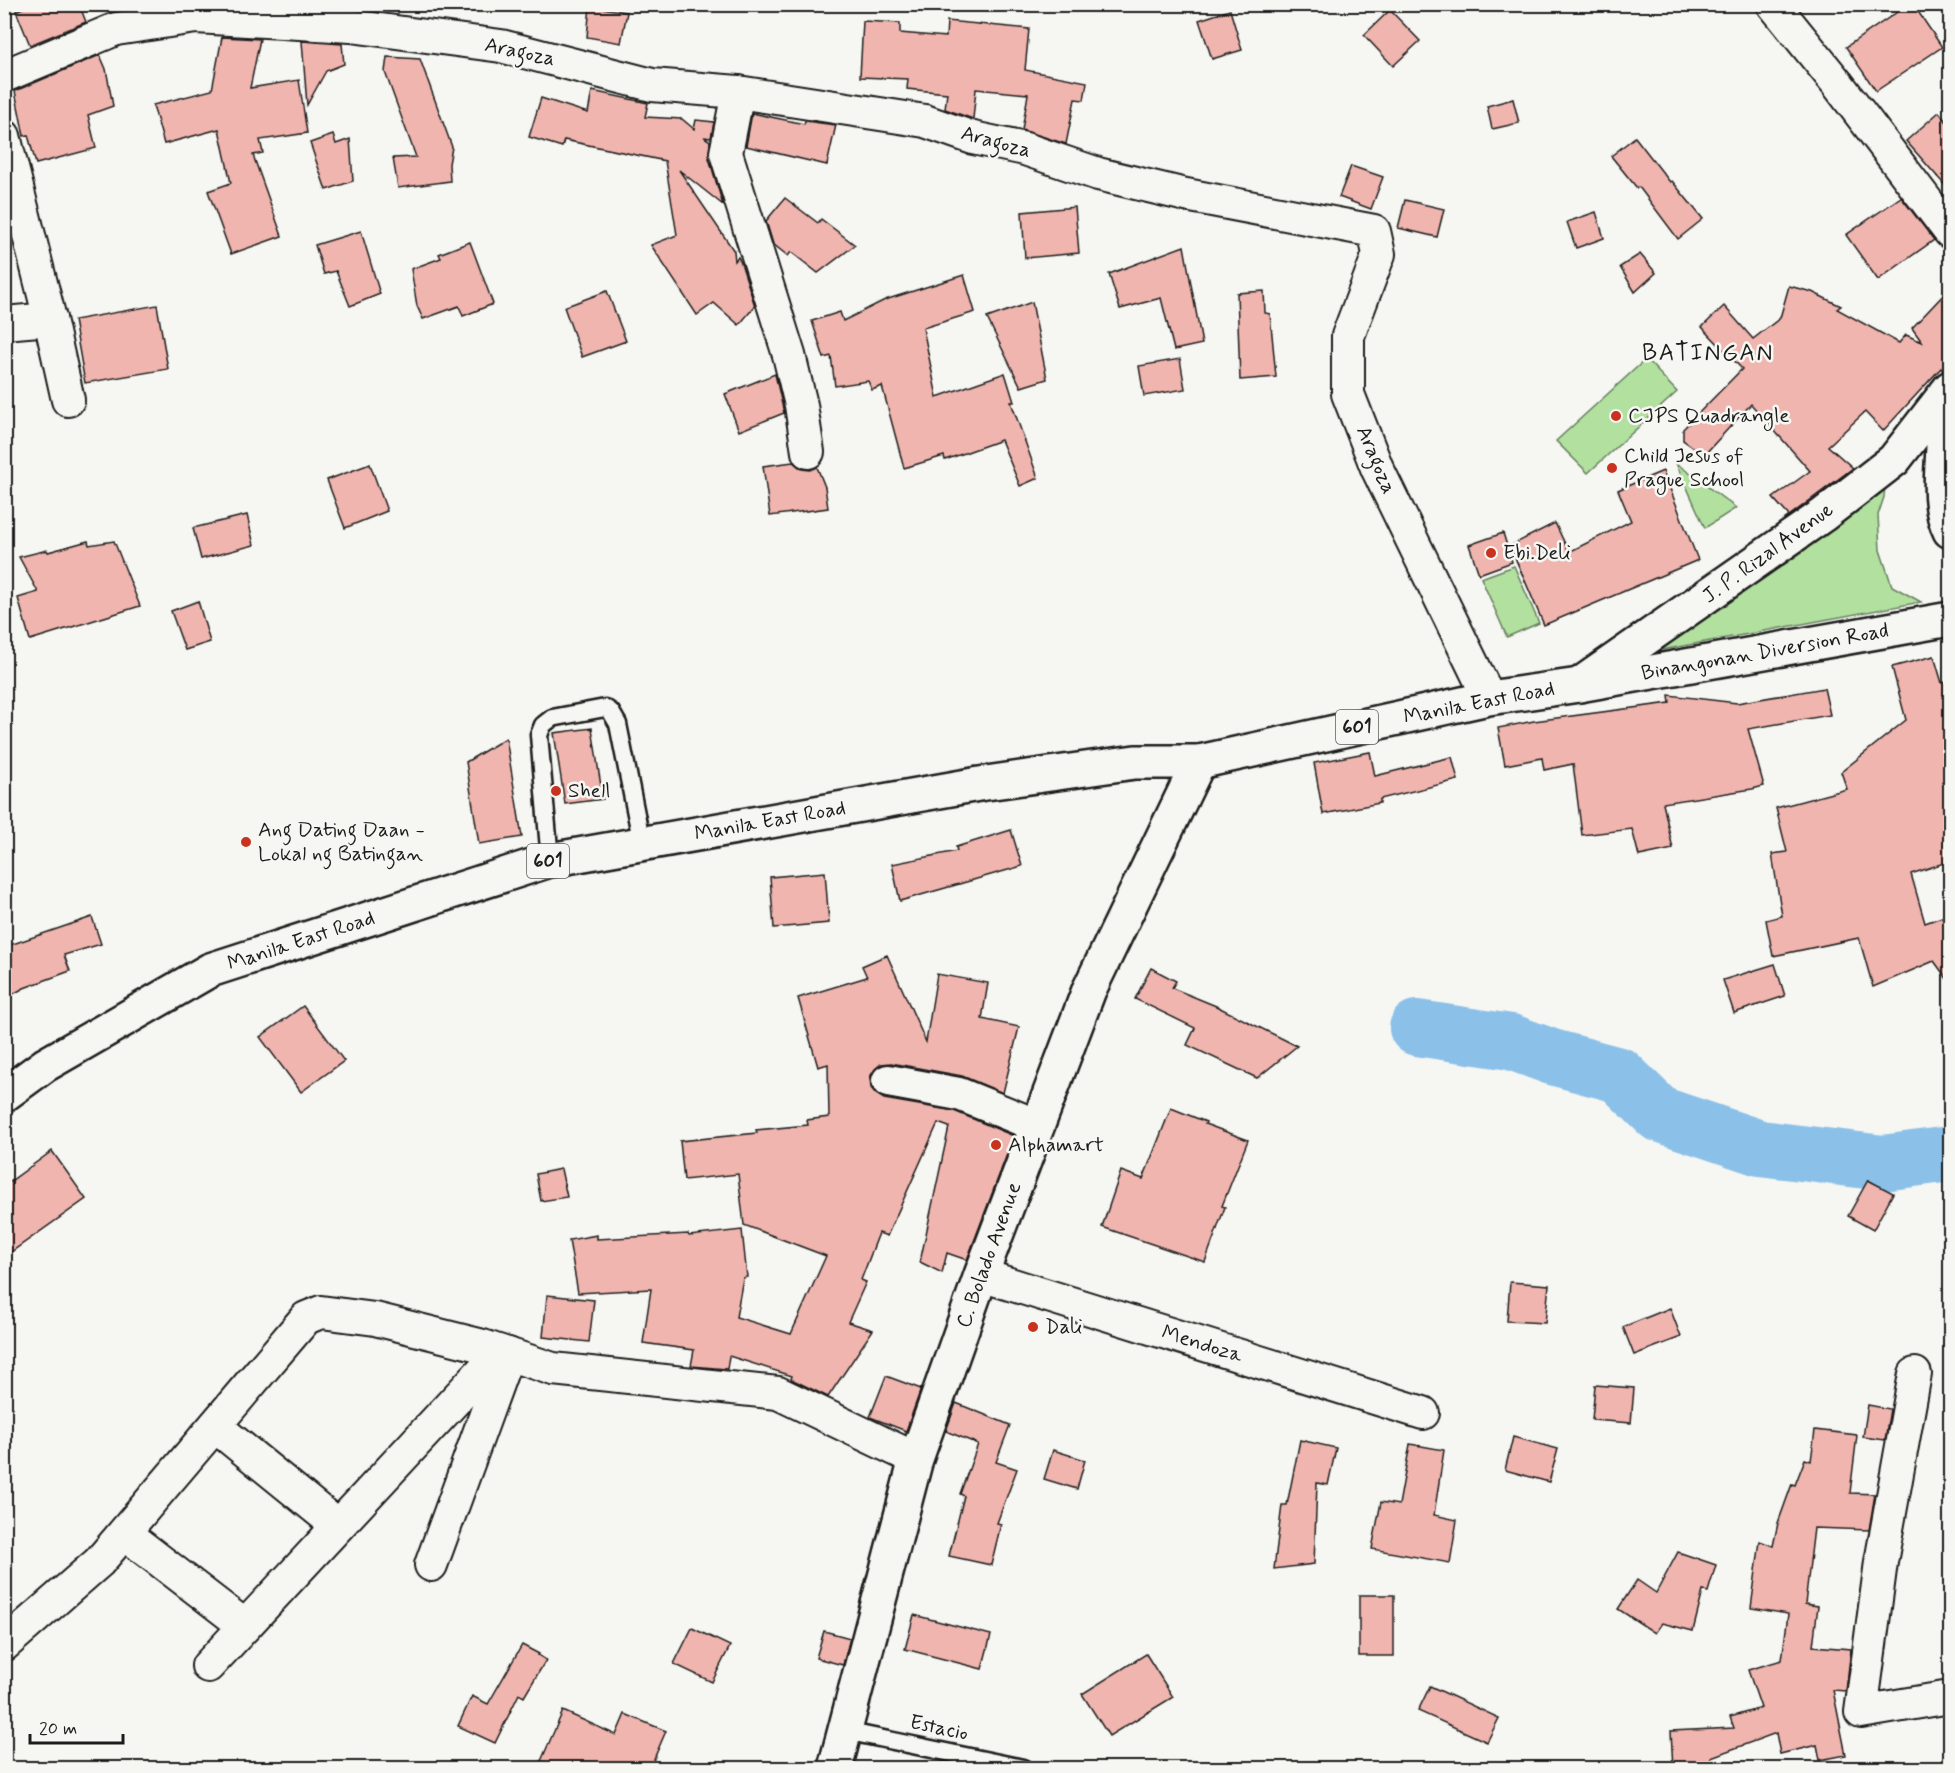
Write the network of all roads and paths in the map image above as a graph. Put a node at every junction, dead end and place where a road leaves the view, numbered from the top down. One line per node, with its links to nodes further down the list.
1 (1773, 4): 6 (street)
2 (114, 17): 3 (street, Aragoza); 4 (street, Aragoza)
3 (4, 76)
4 (738, 92): 11 (street); 15 (street, Aragoza)
5 (4, 136): 7 (street)
6 (1950, 232)
7 (50, 319): 8 (street); 10 (street)
8 (4, 323)
9 (1945, 395): 12 (main road, J. P. Rizal Avenue / 601); 14 (main road, J. P. Rizal Avenue / 601)
10 (68, 400)
11 (808, 452)
12 (1950, 531)
13 (1950, 619): 14 (main road, Binangonan Diversion Road)
14 (1579, 685): 15 (main road, Manila East Road / 601)
15 (1489, 698): 16 (main road, Manila East Road / 601)
16 (1199, 762): 17 (main road, Manila East Road / 601); 21 (main road, C. Bolado Avenue)
17 (642, 844): 18 (main road, Manila East Road / 601); 18 (lane)
18 (550, 860): 20 (main road, Manila East Road / 601)
19 (888, 1081): 21 (street)
20 (4, 1095)
21 (1038, 1126): 22 (main road, C. Bolado Avenue)
22 (981, 1275): 25 (street, Mendoza); 27 (main road, C. Bolado Avenue)
23 (504, 1353): 26 (street); 27 (street); 28 (street); 30 (street)
24 (1915, 1374): 34 (street)
25 (1423, 1413)
26 (214, 1426): 28 (street); 29 (street)
27 (916, 1459): 35 (main road, C. Bolado Avenue)
28 (338, 1526): 31 (street)
29 (124, 1533): 31 (street); 32 (street)
30 (431, 1564)
31 (245, 1626): 33 (street)
32 (4, 1646)
33 (208, 1666)
34 (1950, 1697)
35 (845, 1731): 36 (main road, C. Bolado Avenue); 37 (lane, Estacio)
36 (835, 1768)
37 (1023, 1768)

